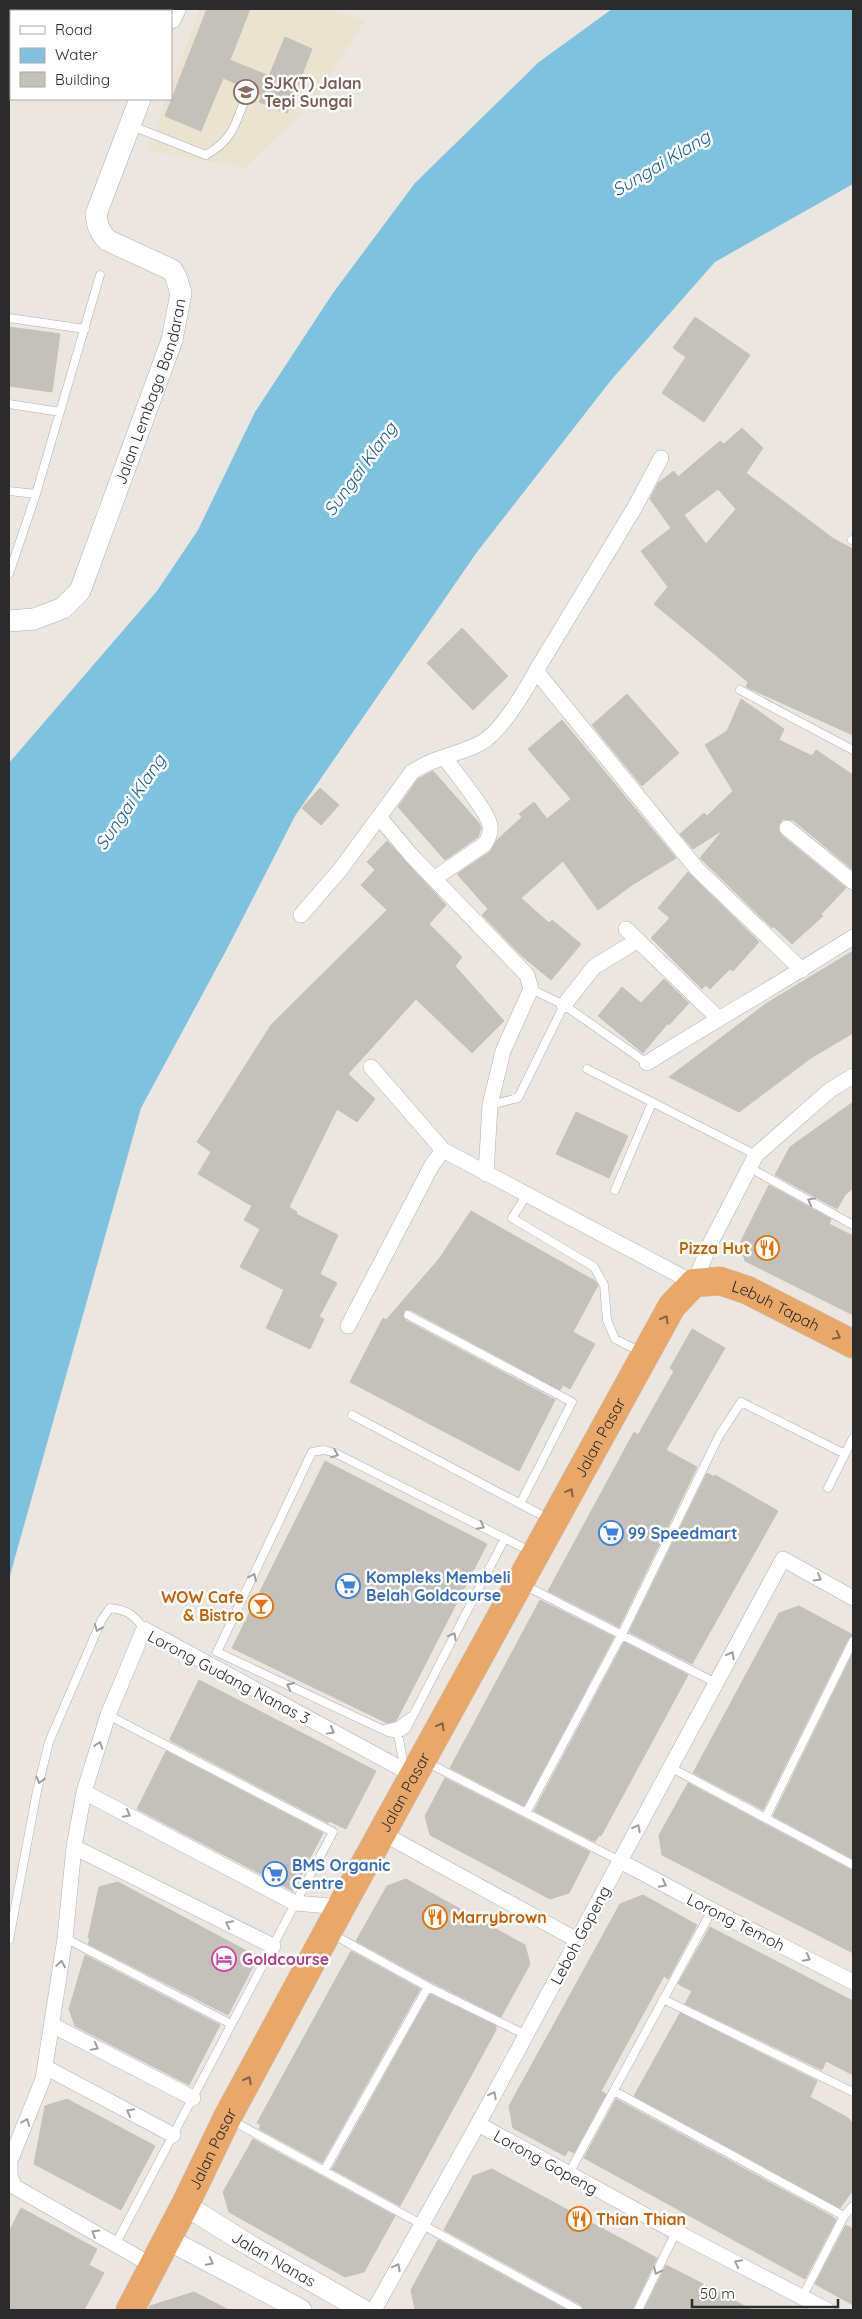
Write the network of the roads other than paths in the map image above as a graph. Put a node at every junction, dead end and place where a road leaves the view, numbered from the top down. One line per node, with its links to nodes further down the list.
1 (246, 96): 3 (lane)
2 (140, 100): 3 (street, Jalan Lembaga Bandaran)
3 (130, 126): 13 (street, Jalan Lembaga Bandaran)
4 (100, 276): 6 (lane)
5 (9, 318): 6 (lane)
6 (85, 329): 8 (lane)
7 (9, 404): 8 (lane)
8 (60, 412): 11 (lane)
9 (661, 458): 14 (street)
10 (9, 490): 11 (lane)
11 (36, 494): 12 (lane)
12 (9, 574)
13 (9, 621)
14 (536, 671): 17 (street); 26 (street)
15 (740, 690): 16 (lane)
16 (853, 750)
17 (444, 756): 18 (street); 20 (street)
18 (380, 818): 20 (street); 22 (street)
19 (787, 828): 21 (street)
20 (435, 878): 27 (street)
21 (853, 882)
22 (300, 915)
23 (626, 929): 25 (street)
24 (853, 937): 26 (street)
25 (638, 940): 28 (street); 29 (street)
26 (802, 970): 29 (street)
27 (532, 989): 28 (lane); 35 (street)
28 (564, 1005): 30 (lane); 35 (lane)
29 (718, 1018): 30 (street)
30 (647, 1064)
31 (370, 1067): 36 (street)
32 (587, 1069): 34 (lane)
33 (853, 1076): 37 (street)
34 (652, 1103): 37 (lane); 39 (lane)
35 (490, 1105): 38 (street)
36 (443, 1150): 38 (street); 44 (street)
37 (753, 1161): 41 (lane, one-way to 37); 42 (street)
38 (486, 1174): 40 (street)
39 (615, 1190)
40 (526, 1196): 42 (street); 46 (lane)
41 (853, 1223)
42 (694, 1283): 45 (highway, Lebuh Tapah, one-way to 45); 46 (highway, Jalan Pasar, one-way to 42)
43 (408, 1315): 51 (lane)
44 (348, 1326)
45 (853, 1344)
46 (645, 1354): 52 (highway, Jalan Pasar, one-way to 46)
47 (352, 1415): 51 (lane)
48 (853, 1438): 49 (lane)
49 (845, 1454): 50 (lane); 58 (lane)
50 (828, 1488)
51 (520, 1504): 52 (lane)
52 (553, 1521): 54 (highway, Jalan Pasar)
53 (505, 1538): 54 (lane); 62 (lane, one-way to 53); 63 (lane, one-way to 53)
54 (535, 1554): 55 (highway, Jalan Pasar)
55 (520, 1583): 58 (lane); 66 (highway, Jalan Pasar, one-way to 55)
56 (853, 1598): 60 (street, Leboh Gopeng, one-way to 56)
57 (144, 1629): 61 (street, Lorong Gudang Nanas 3); 66 (street, Lorong Gudang Nanas 3, one-way to 66); 79 (lane, one-way to 79)
58 (622, 1634): 60 (lane); 68 (lane)
59 (853, 1641): 69 (lane)
60 (716, 1683): 65 (street, Leboh Gopeng)
61 (108, 1715): 67 (street, Lorong Gudang Nanas 3, one-way to 61); 74 (lane)
62 (413, 1715): 63 (lane); 64 (lane)
63 (383, 1730): 64 (lane)
64 (398, 1734): 66 (lane)
65 (670, 1767): 69 (lane); 72 (street, Leboh Gopeng, one-way to 65)
66 (413, 1769): 68 (lane); 70 (highway, Jalan Pasar)
67 (84, 1792): 71 (street, Lorong Gudang Nanas 3); 74 (street, one-way to 74)
68 (526, 1813): 72 (lane)
69 (766, 1817): 73 (lane)
70 (382, 1833): 75 (highway, Jalan Pasar); 80 (street)
71 (74, 1847): 78 (street, Lorong Gudang Nanas 3); 81 (street, one-way to 71)
72 (620, 1861): 76 (street, Lorong Temoh, one-way to 76); 80 (street, Leboh Gopeng)
73 (853, 1865)
74 (296, 1903): 75 (street); 81 (lane)
75 (341, 1907): 77 (highway, Jalan Pasar)
76 (712, 1910): 82 (street, Lorong Temoh, one-way to 82); 84 (lane)
77 (328, 1932): 83 (lane); 92 (highway, Jalan Pasar, one-way to 77)
78 (66, 1938): 85 (street, Lorong Gudang Nanas 3, one-way to 78); 86 (lane)
79 (9, 1940)
80 (577, 1940): 87 (street, Leboh Gopeng)
81 (273, 1946): 86 (lane)
82 (853, 1982)
83 (428, 1987): 87 (lane); 96 (lane)
84 (663, 1999): 89 (lane); 90 (lane)
85 (52, 2024): 88 (street, Lorong Gudang Nanas 3); 91 (street, one-way to 91)
86 (231, 2024): 91 (lane)
87 (526, 2035): 93 (street, Leboh Gopeng, one-way to 87)
88 (45, 2067): 94 (street, one-way to 88); 95 (street, Lorong Gudang Nanas 3, one-way to 88)
89 (614, 2091): 97 (lane); 101 (lane)
90 (853, 2092)
91 (192, 2098): 94 (lane)
92 (227, 2118): 96 (lane); 99 (highway, Jalan Pasar)
93 (478, 2124): 97 (street, Lorong Gopeng); 102 (street, Leboh Gopeng)
94 (173, 2135): 105 (lane)
95 (14, 2138): 98 (street, Lorong Gudang Nanas 3)
96 (324, 2171): 102 (lane)
97 (568, 2174): 103 (street, Lorong Gopeng)
98 (9, 2176): 105 (street, one-way to 98)
99 (185, 2205): 104 (highway, Jalan Pasar); 110 (street, Jalan Nanas)
100 (853, 2206): 101 (lane)
101 (844, 2216): 107 (lane)
102 (420, 2224): 111 (street, Leboh Gopeng, one-way to 102); 112 (lane)
103 (676, 2232): 107 (street, Lorong Gopeng, one-way to 103); 113 (lane, one-way to 113)
104 (167, 2239): 106 (highway, Jalan Pasar); 109 (street, Jalan Nanas, one-way to 109)
105 (116, 2245): 106 (street)
106 (153, 2266): 108 (highway, Jalan Pasar)
107 (803, 2296): 114 (street, Lorong Gopeng)
108 (130, 2310)
109 (300, 2310)
110 (363, 2310)
111 (374, 2310)
112 (578, 2310)
113 (638, 2310)
114 (828, 2310)

